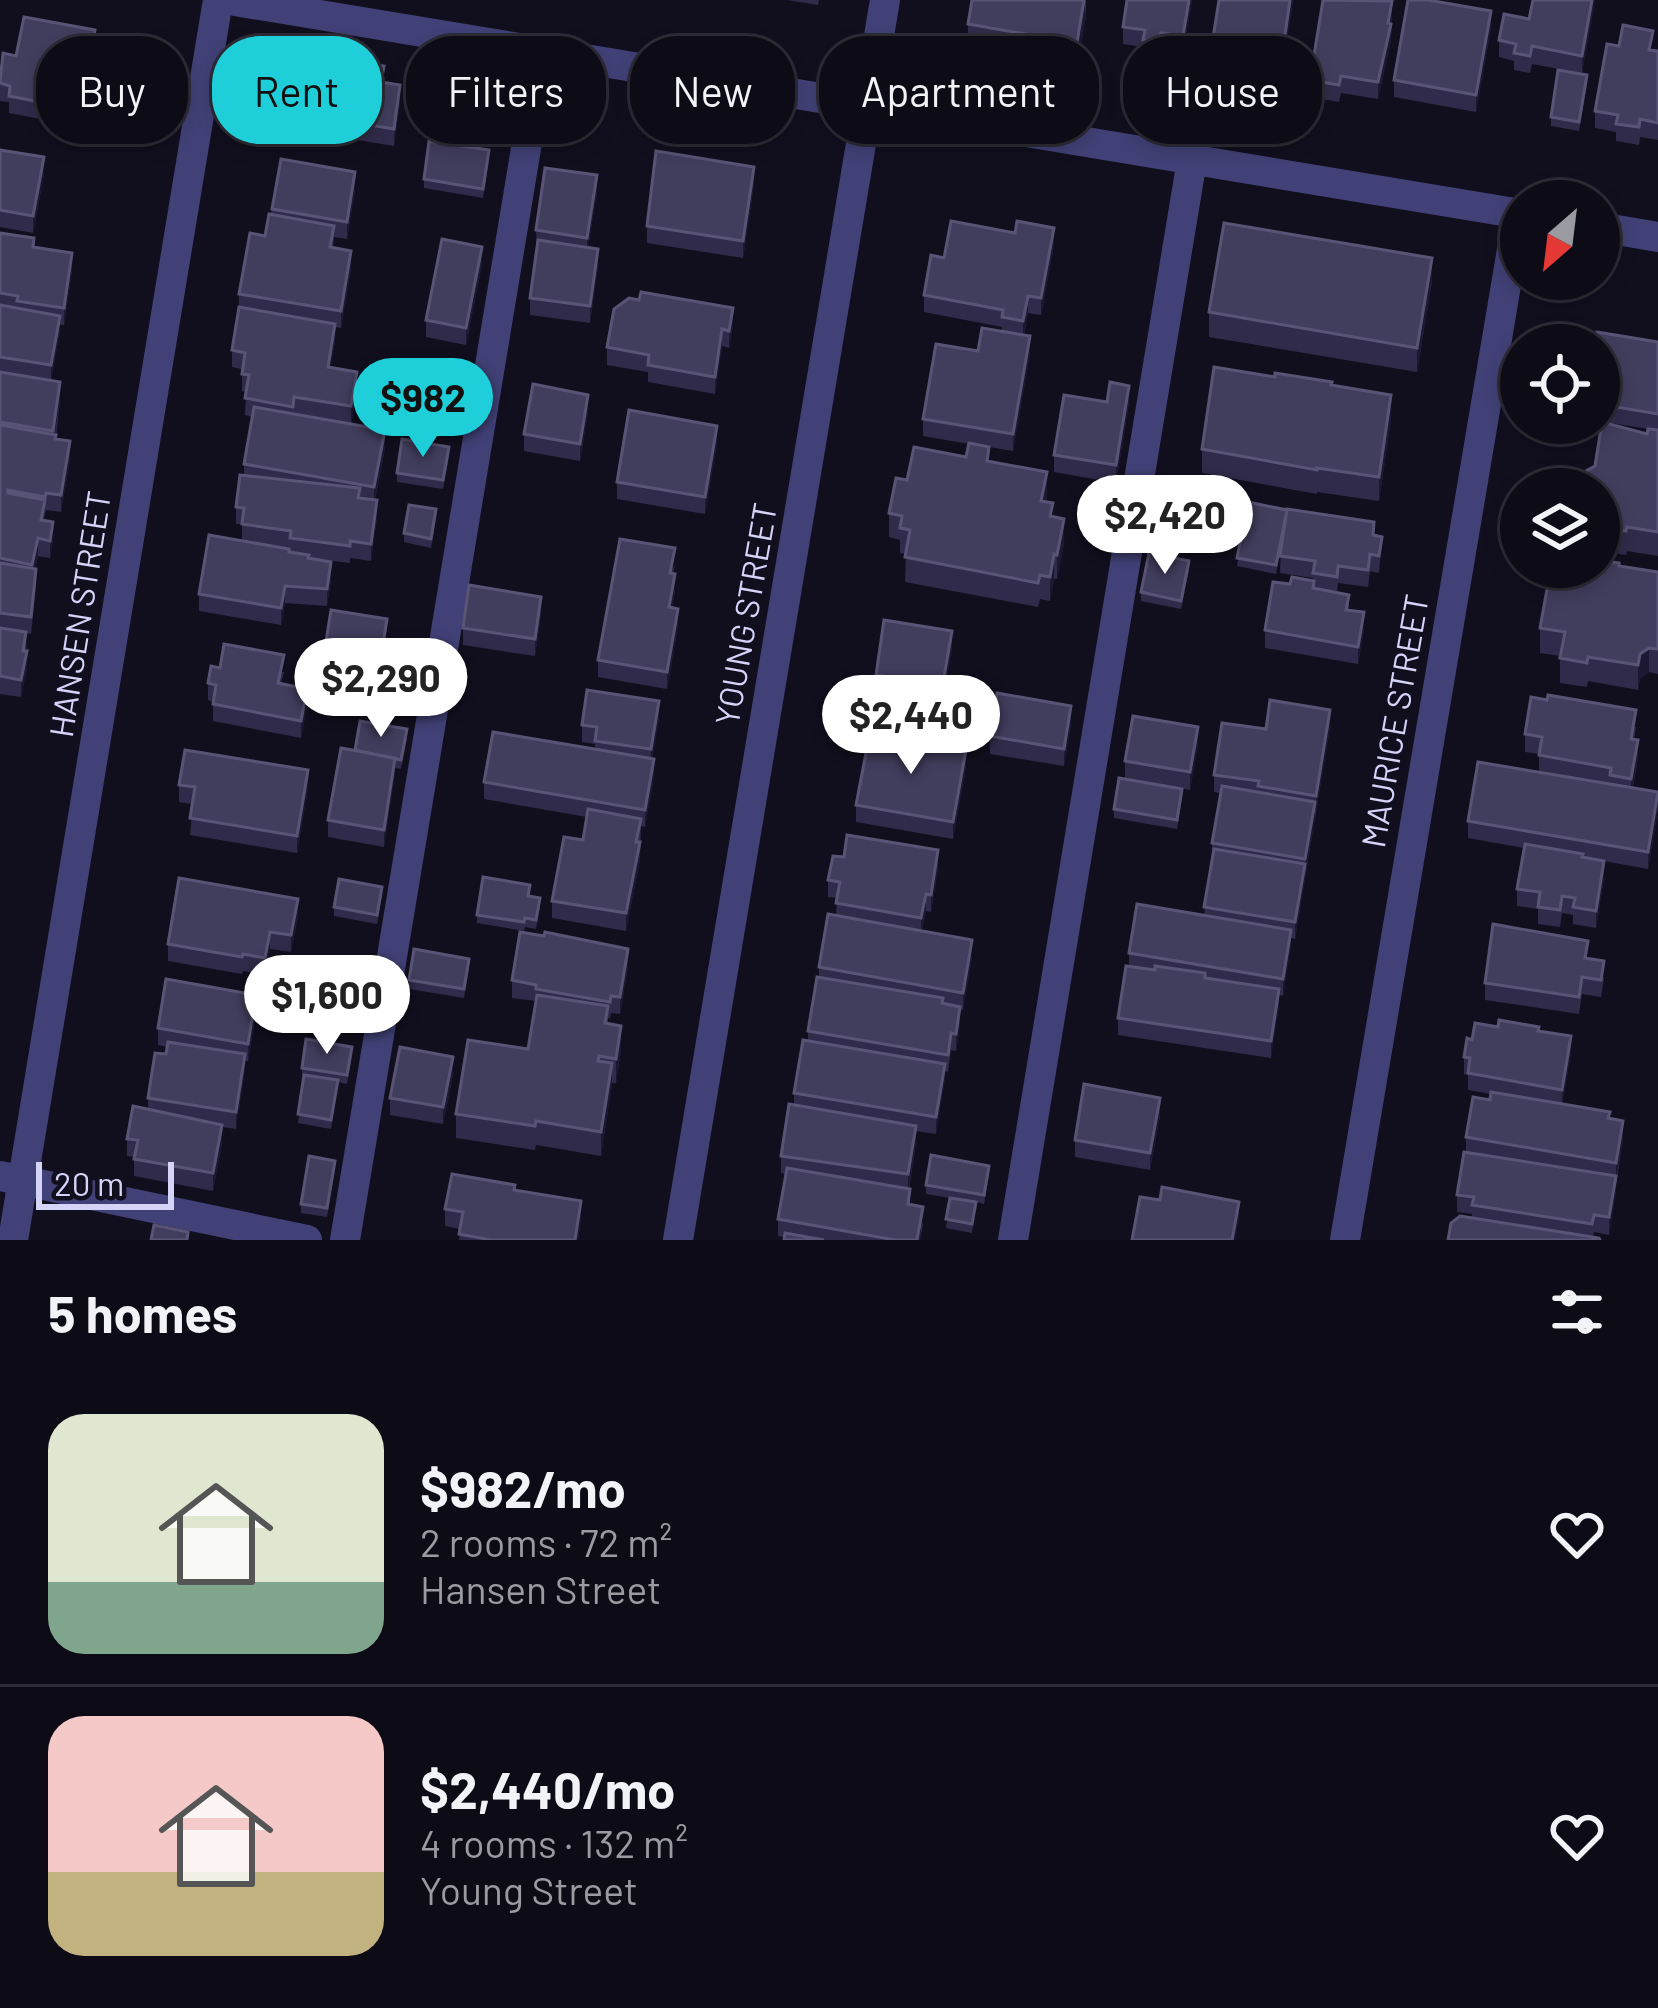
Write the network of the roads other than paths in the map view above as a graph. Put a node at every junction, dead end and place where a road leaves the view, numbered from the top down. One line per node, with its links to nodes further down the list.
1 (218, 0): 16 (street, HANSEN STREET)
2 (229, 0): 4 (street)
3 (885, 0): 5 (street, YOUNG STREET)
4 (446, 36)
5 (879, 36)
6 (606, 63): 7 (street)
7 (819, 98)
8 (527, 144): 19 (street)
9 (862, 144): 20 (street, YOUNG STREET)
10 (1096, 144): 11 (street)
11 (1192, 160): 12 (street); 21 (street)
12 (1500, 211)
13 (1620, 231): 14 (street)
14 (1658, 237)
15 (1504, 300): 22 (street, MAURICE STREET)
16 (12, 1178): 17 (street, HANSEN STREET); 18 (street)
17 (13, 1240)
18 (307, 1240)
19 (345, 1240)
20 (678, 1240)
21 (1013, 1240)
22 (1345, 1240)

